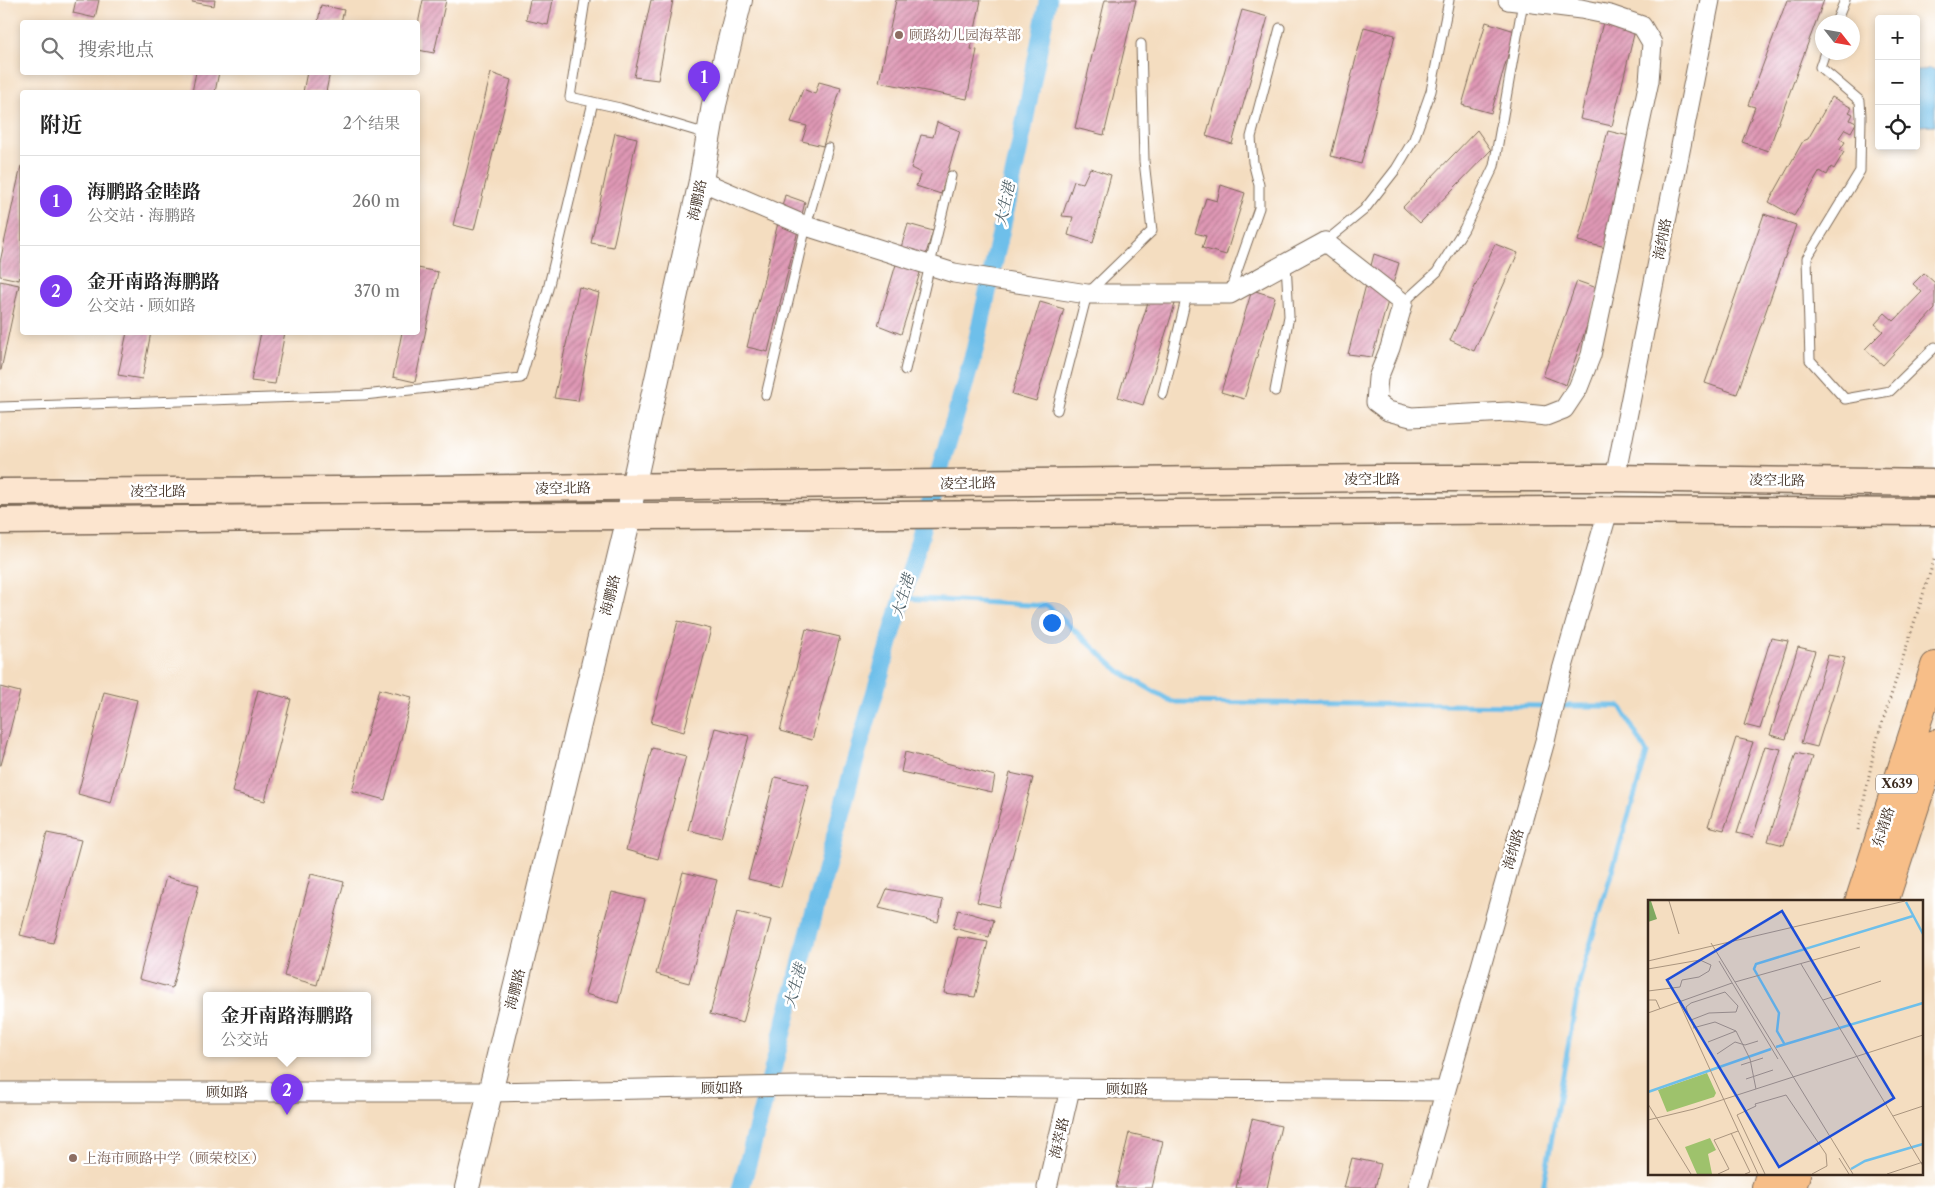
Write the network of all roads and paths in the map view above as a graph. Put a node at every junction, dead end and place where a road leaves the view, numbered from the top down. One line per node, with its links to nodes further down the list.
1 (584, 0): 11 (lane)
2 (740, 0): 12 (street, 海鹏路)
3 (1449, 0): 17 (lane)
4 (1710, 0): 31 (street, 海纳路)
5 (1845, 0): 7 (lane)
6 (1516, 1): 23 (lane); 23 (street)
7 (1839, 15)
8 (1280, 28): 21 (lane)
9 (1141, 44): 20 (lane)
10 (1822, 60): 24 (lane)
11 (593, 102): 12 (lane); 29 (lane)
12 (710, 134): 15 (street, 海鹏路)
13 (828, 148): 16 (lane)
14 (951, 176): 19 (lane)
15 (701, 181): 16 (street); 33 (street, 海鹏路)
16 (806, 226): 19 (street); 28 (lane)
17 (1325, 242): 18 (street); 23 (street)
18 (1286, 263): 21 (street); 26 (lane)
19 (928, 265): 20 (street); 25 (lane)
20 (1087, 294): 22 (street); 30 (lane)
21 (1230, 294): 22 (street)
22 (1187, 295): 27 (lane)
23 (1403, 303)
24 (1935, 347)
25 (905, 370)
26 (1275, 391)
27 (1163, 394)
28 (766, 395)
29 (0, 407)
30 (1057, 410)
31 (1615, 478): 32 (main road, 凌空北路); 33 (main road, 凌空北路)
32 (1935, 483)
33 (633, 487): 34 (main road, 凌空北路); 37 (street, 海鹏路)
34 (0, 492)
35 (1608, 510): 36 (main road, 凌空北路); 37 (main road, 凌空北路); 46 (street, 海纳路)
36 (1935, 512)
37 (629, 517): 38 (main road, 凌空北路); 48 (street, 海鹏路)
38 (0, 521)
39 (1935, 557): 42 (path)
40 (1935, 666): 43 (main road, 东靖路 / X639)
41 (1935, 744): 44 (main road, 东靖路 / X639)
42 (1856, 838)
43 (1860, 900)
44 (1885, 900)
45 (1070, 1089): 46 (street, 顾如路); 48 (street, 顾如路); 50 (street, 海萃路)
46 (1444, 1091): 51 (street, 海纳路)
47 (0, 1092): 48 (street, 顾如路)
48 (490, 1092): 49 (street, 海鹏路)
49 (467, 1188)
50 (1047, 1188)
51 (1418, 1188)

